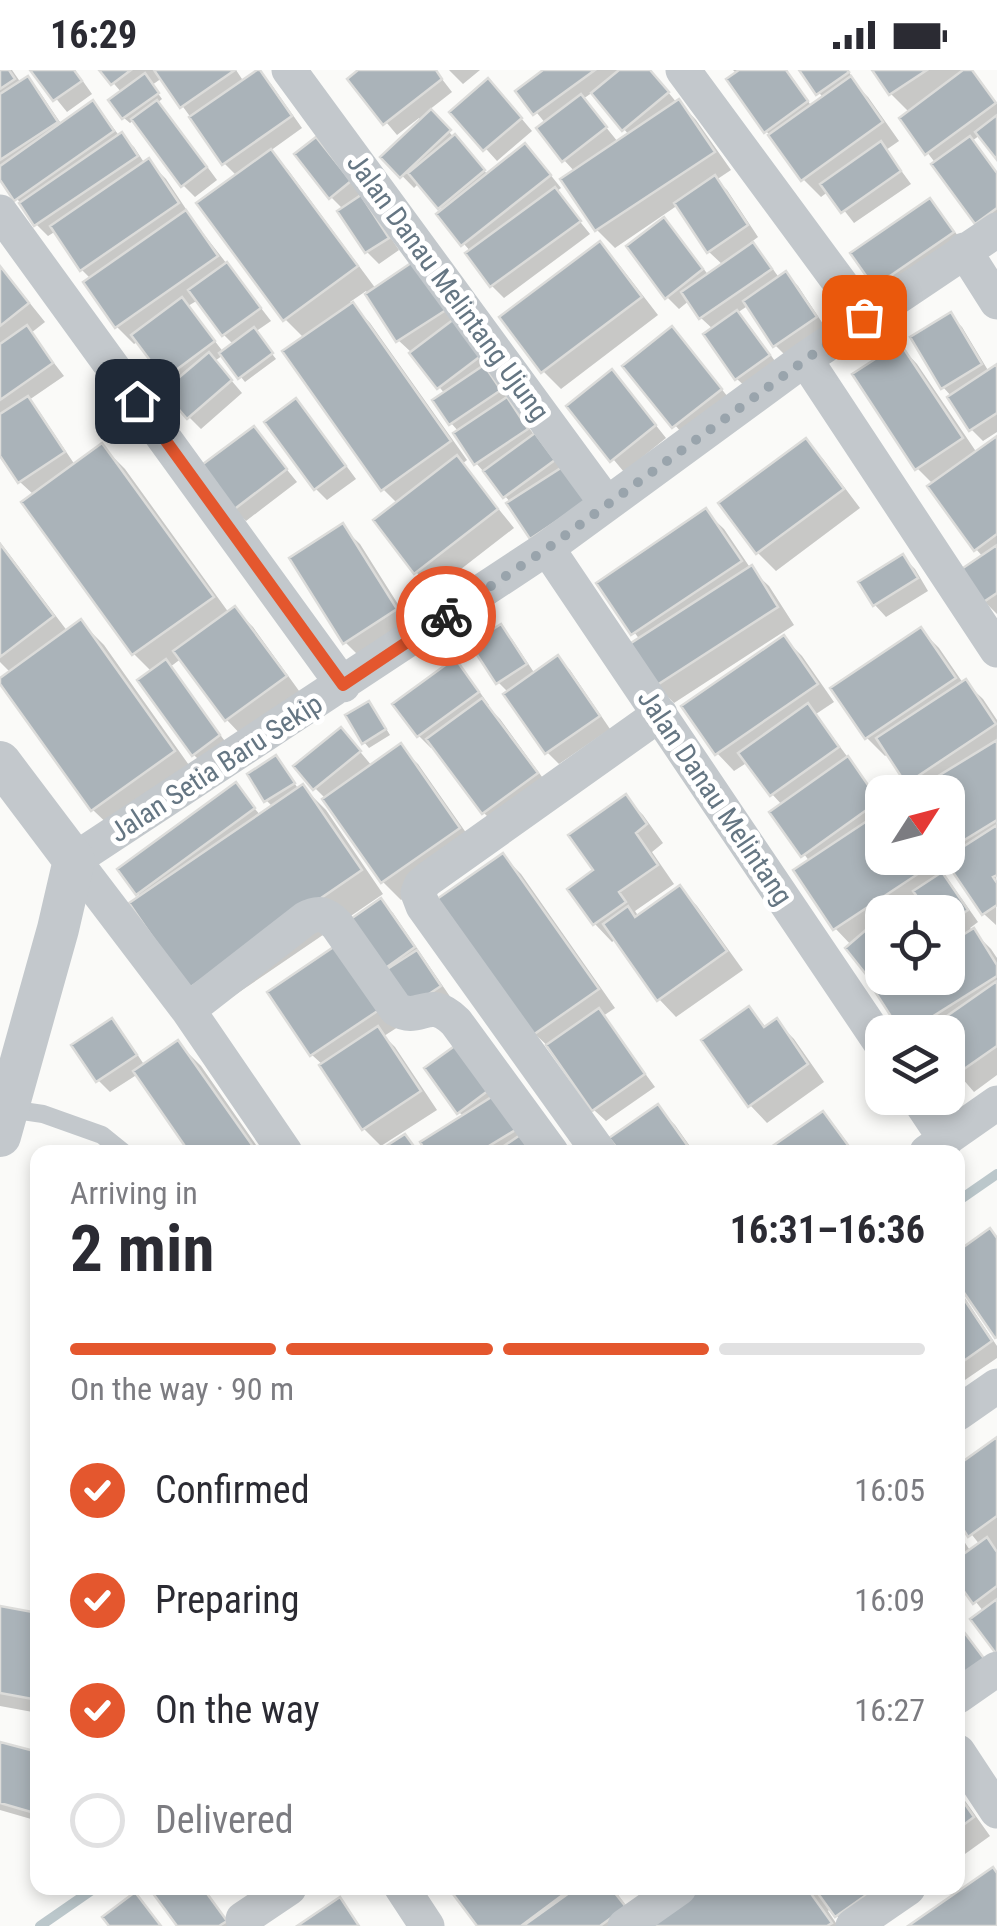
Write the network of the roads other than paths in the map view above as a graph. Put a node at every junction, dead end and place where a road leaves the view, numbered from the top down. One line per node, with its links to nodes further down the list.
1 (289, 70): 9 (street, Jalan Danau Melintang Ujung)
2 (682, 70): 7 (street)
3 (0, 212): 12 (street)
4 (997, 230): 5 (street, Jalan Setia Baru Sekip)
5 (964, 250): 6 (street); 7 (street, Jalan Setia Baru Sekip)
6 (997, 302)
7 (864, 317): 8 (street, Jalan Setia Baru Sekip)
8 (805, 359): 9 (street, Jalan Setia Baru Sekip); 11 (street)
9 (607, 504): 10 (street, Jalan Setia Baru Sekip)
10 (548, 548): 12 (street, Jalan Setia Baru Sekip); 13 (street, Jalan Danau Melintang)
11 (997, 650)
12 (343, 685): 15 (street, Jalan Setia Baru Sekip)
13 (660, 714): 17 (street, Jalan Danau Melintang); 24 (street)
14 (0, 762): 15 (street)
15 (74, 860): 16 (street); 20 (street)
16 (188, 1010): 22 (street); 23 (street)
17 (865, 1020)
18 (997, 1103): 26 (street)
19 (925, 1115): 25 (street)
20 (4, 1122): 21 (lane)
21 (114, 1145)
22 (281, 1145)
23 (546, 1145)
24 (594, 1145)
25 (937, 1145)
26 (938, 1145)
27 (997, 1386): 28 (street)
28 (965, 1409)
29 (997, 1669): 30 (street)
30 (965, 1691)
31 (965, 1762): 32 (street)
32 (997, 1810)
33 (279, 1895): 37 (street)
34 (407, 1895): 38 (street)
35 (669, 1895): 39 (street)
36 (898, 1895): 40 (street)
37 (243, 1919)
38 (428, 1926)
39 (625, 1926)
40 (853, 1926)

